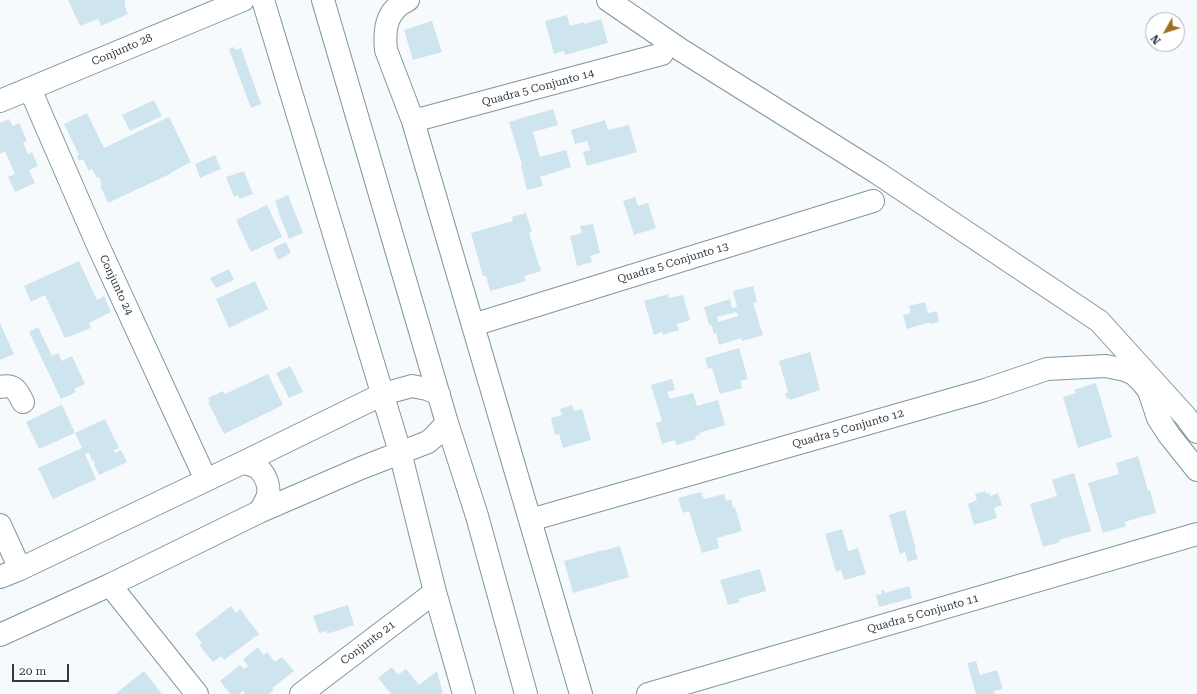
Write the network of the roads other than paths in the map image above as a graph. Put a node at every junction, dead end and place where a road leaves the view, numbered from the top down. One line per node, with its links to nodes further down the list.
1 (243, 0): 7 (street, Conjunto 28)
2 (263, 0): 13 (street)
3 (323, 0): 14 (street)
4 (408, 0): 9 (street)
5 (608, 0): 17 (street)
6 (662, 54): 9 (street, Quadra 5 Conjunto 14)
7 (30, 89): 8 (street, Conjunto 28); 21 (street, Conjunto 24)
8 (0, 101)
9 (414, 121): 11 (street)
10 (873, 201): 11 (street, Quadra 5 Conjunto 13)
11 (473, 325): 23 (street)
12 (0, 387): 15 (street)
13 (383, 394): 14 (street); 18 (street); 19 (street)
14 (439, 394): 16 (street)
15 (23, 402)
16 (447, 423): 18 (street); 31 (street)
17 (1197, 432)
18 (400, 452): 22 (street); 29 (street)
19 (242, 463): 21 (street); 22 (street)
20 (1197, 470): 23 (street, Quadra 5 Conjunto 12)
21 (206, 480): 26 (street)
22 (259, 512): 28 (street)
23 (530, 520): 35 (street)
24 (0, 525): 26 (street)
25 (1197, 534): 36 (street, Quadra 5 Conjunto 11)
26 (20, 569): 27 (street)
27 (0, 577)
28 (110, 585): 30 (street); 33 (street)
29 (435, 592): 32 (street); 34 (street, Conjunto 21)
30 (0, 635)
31 (520, 690)
32 (465, 692)
33 (197, 694)
34 (301, 694)
35 (581, 694)
36 (648, 694)

